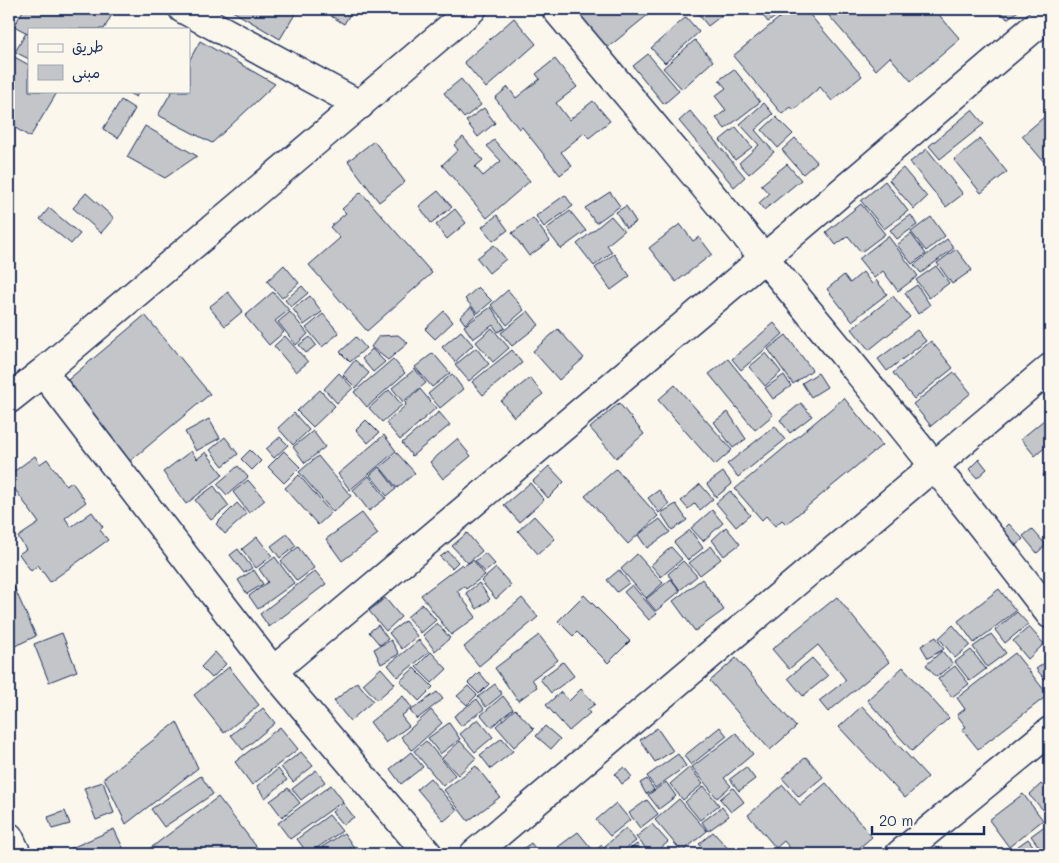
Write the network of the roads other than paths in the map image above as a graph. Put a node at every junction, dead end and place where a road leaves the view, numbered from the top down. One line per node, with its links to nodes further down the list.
1 (183, 9): 5 (street)
2 (472, 9): 5 (street)
3 (556, 9): 6 (street)
4 (1050, 14): 6 (street)
5 (360, 105): 8 (street)
6 (764, 258): 10 (street); 12 (street)
7 (1050, 368): 10 (street)
8 (43, 372): 9 (street); 12 (street)
9 (9, 399)
10 (934, 466): 11 (street); 17 (street)
11 (1050, 614)
12 (273, 671): 16 (street)
13 (1050, 731): 18 (street)
14 (9, 837): 15 (street)
15 (17, 854)
16 (428, 854)
17 (474, 854)
18 (900, 854)

